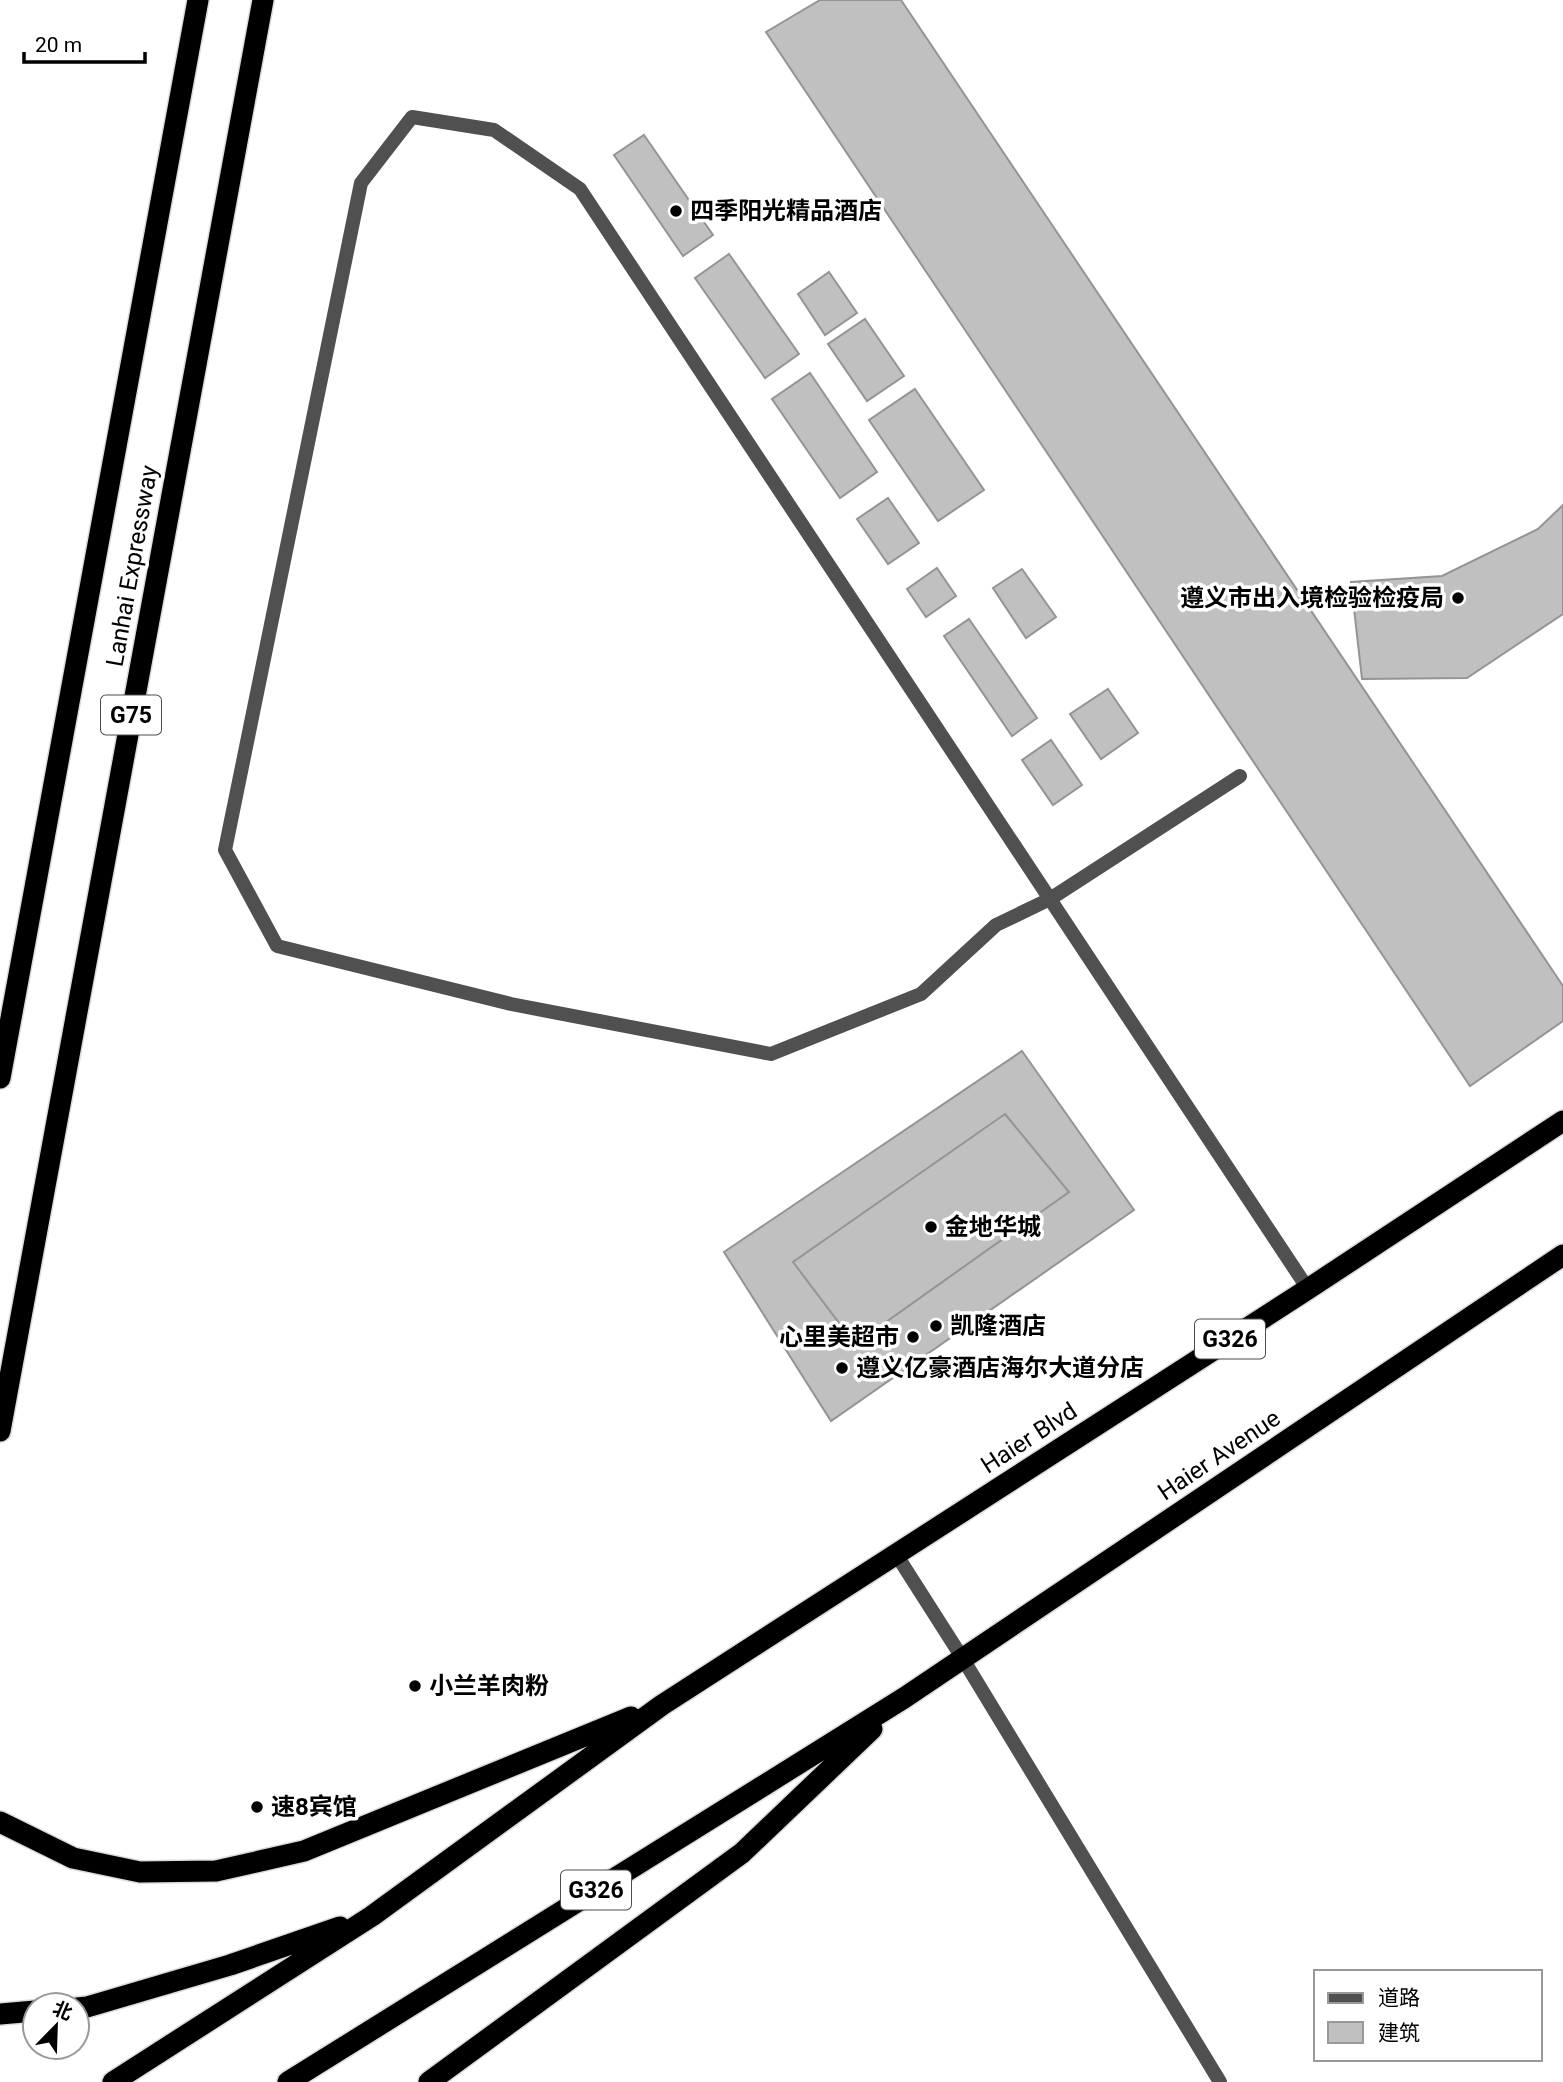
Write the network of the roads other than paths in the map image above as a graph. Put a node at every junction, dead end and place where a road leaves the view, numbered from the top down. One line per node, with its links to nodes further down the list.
1 (198, 0): 5 (highway, Lanhai Expressway / G75)
2 (263, 0): 9 (highway, Lanhai Expressway / G75)
3 (1240, 776): 4 (street)
4 (1050, 899): 4 (street); 8 (street)
5 (0, 1078)
6 (1563, 1121): 8 (highway, Haier Blvd / G326)
7 (1563, 1255): 11 (highway, Haier Avenue / G326)
8 (1308, 1289): 10 (highway, Haier Blvd / G326)
9 (0, 1431)
10 (896, 1554): 11 (street); 13 (highway, Haier Blvd / G326)
11 (963, 1659): 12 (highway, Haier Avenue / G326); 22 (street)
12 (904, 1698): 20 (highway, G326); 21 (highway)
13 (662, 1704): 14 (highway); 15 (highway, G326)
14 (0, 1822)
15 (372, 1916): 16 (highway); 19 (highway, G326)
16 (91, 2006)
17 (21, 2012): 18 (highway)
18 (0, 2014)
19 (113, 2082)
20 (288, 2082)
21 (429, 2082)
22 (1220, 2082)

